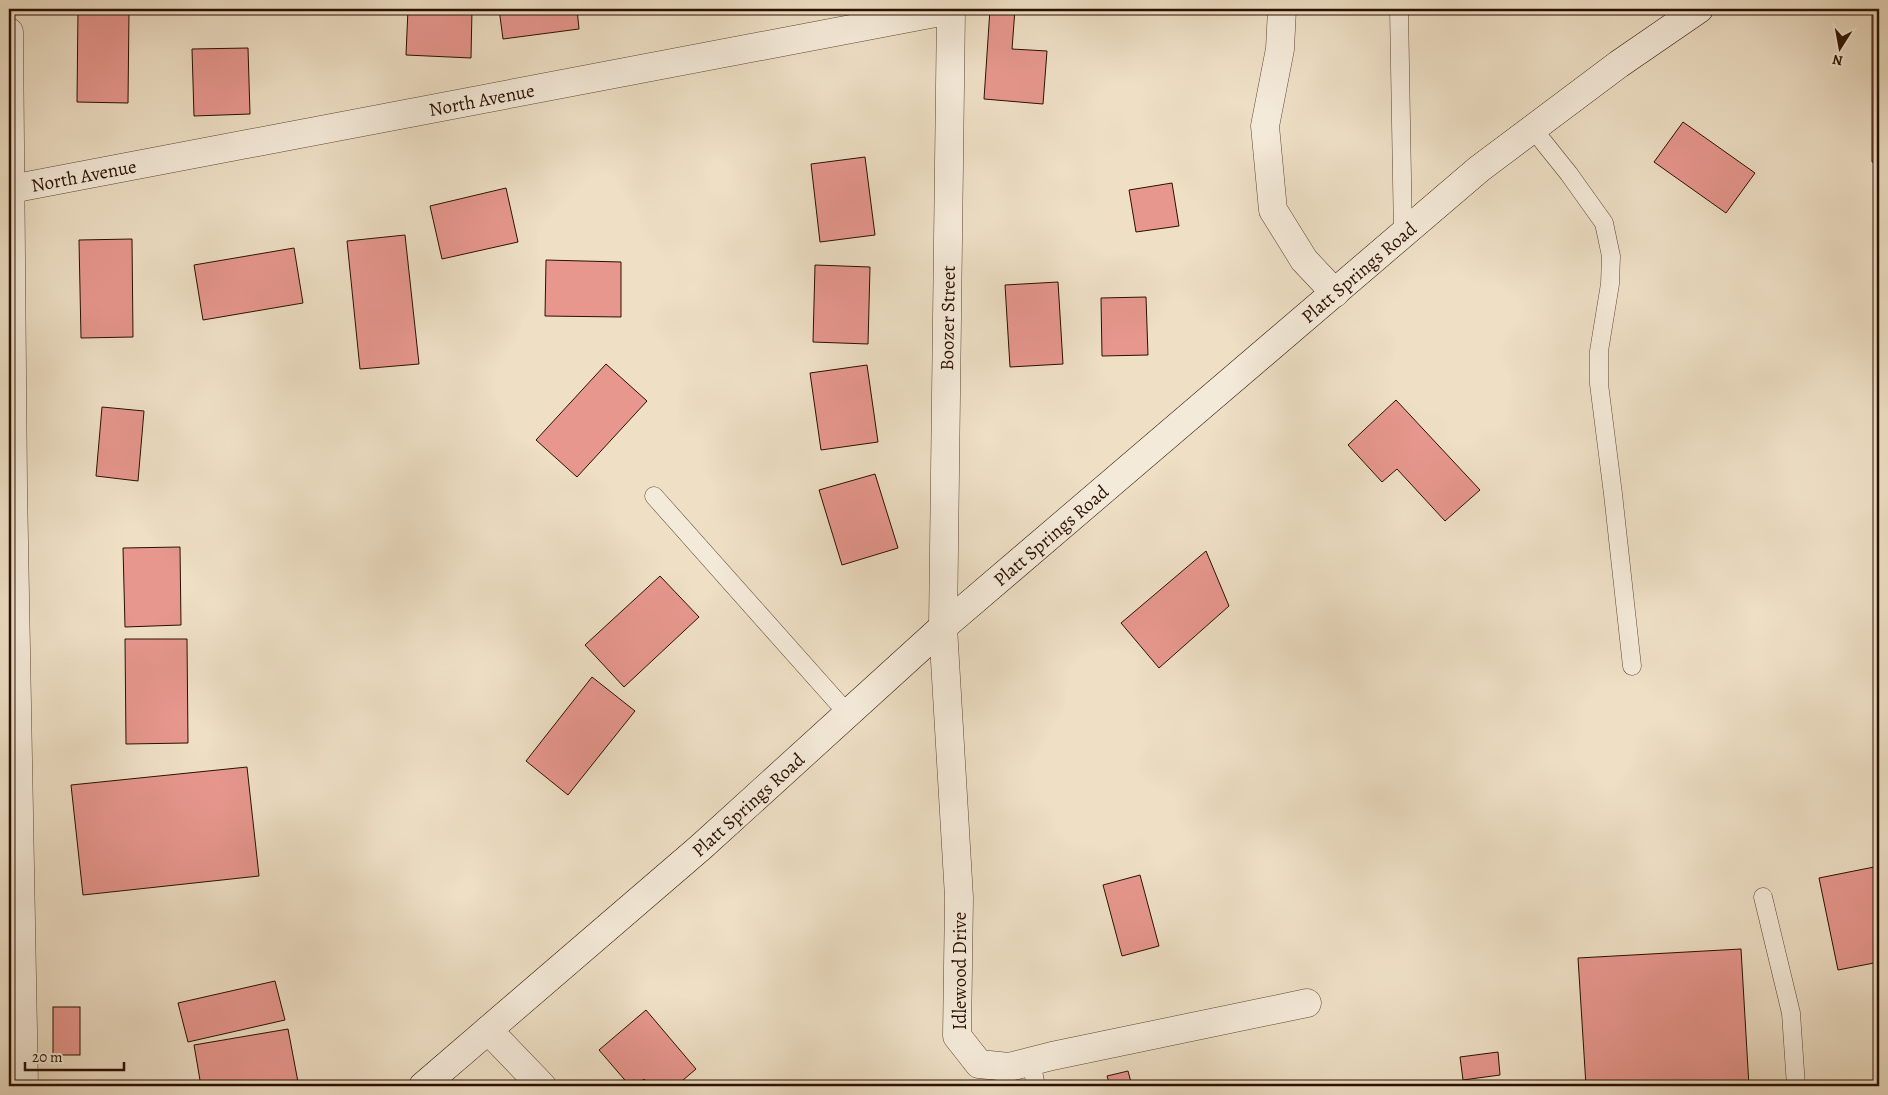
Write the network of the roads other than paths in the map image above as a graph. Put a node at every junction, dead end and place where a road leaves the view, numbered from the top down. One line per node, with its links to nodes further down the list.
1 (951, 9): 7 (street, North Avenue); 12 (street, Boozer Street)
2 (1282, 9): 9 (street)
3 (1399, 9): 8 (lane)
4 (1698, 9): 6 (street, Platt Springs Road)
5 (9, 32): 7 (street)
6 (1532, 129): 8 (street, Platt Springs Road); 13 (lane)
7 (11, 189): 10 (street)
8 (1403, 235): 9 (street, Platt Springs Road)
9 (1335, 293): 12 (street, Platt Springs Road)
10 (11, 486): 16 (street)
11 (654, 496): 14 (lane)
12 (943, 627): 14 (street, Platt Springs Road); 19 (street, Idlewood Drive)
13 (1632, 666)
14 (848, 714): 18 (street, Platt Springs Road)
15 (1764, 897): 23 (lane)
16 (15, 954): 20 (street)
17 (1307, 1003): 19 (street, Idlewood Drive)
18 (488, 1030): 21 (street, Platt Springs Road); 22 (street)
19 (1033, 1074)
20 (24, 1086)
21 (423, 1086)
22 (542, 1086)
23 (1796, 1086)

